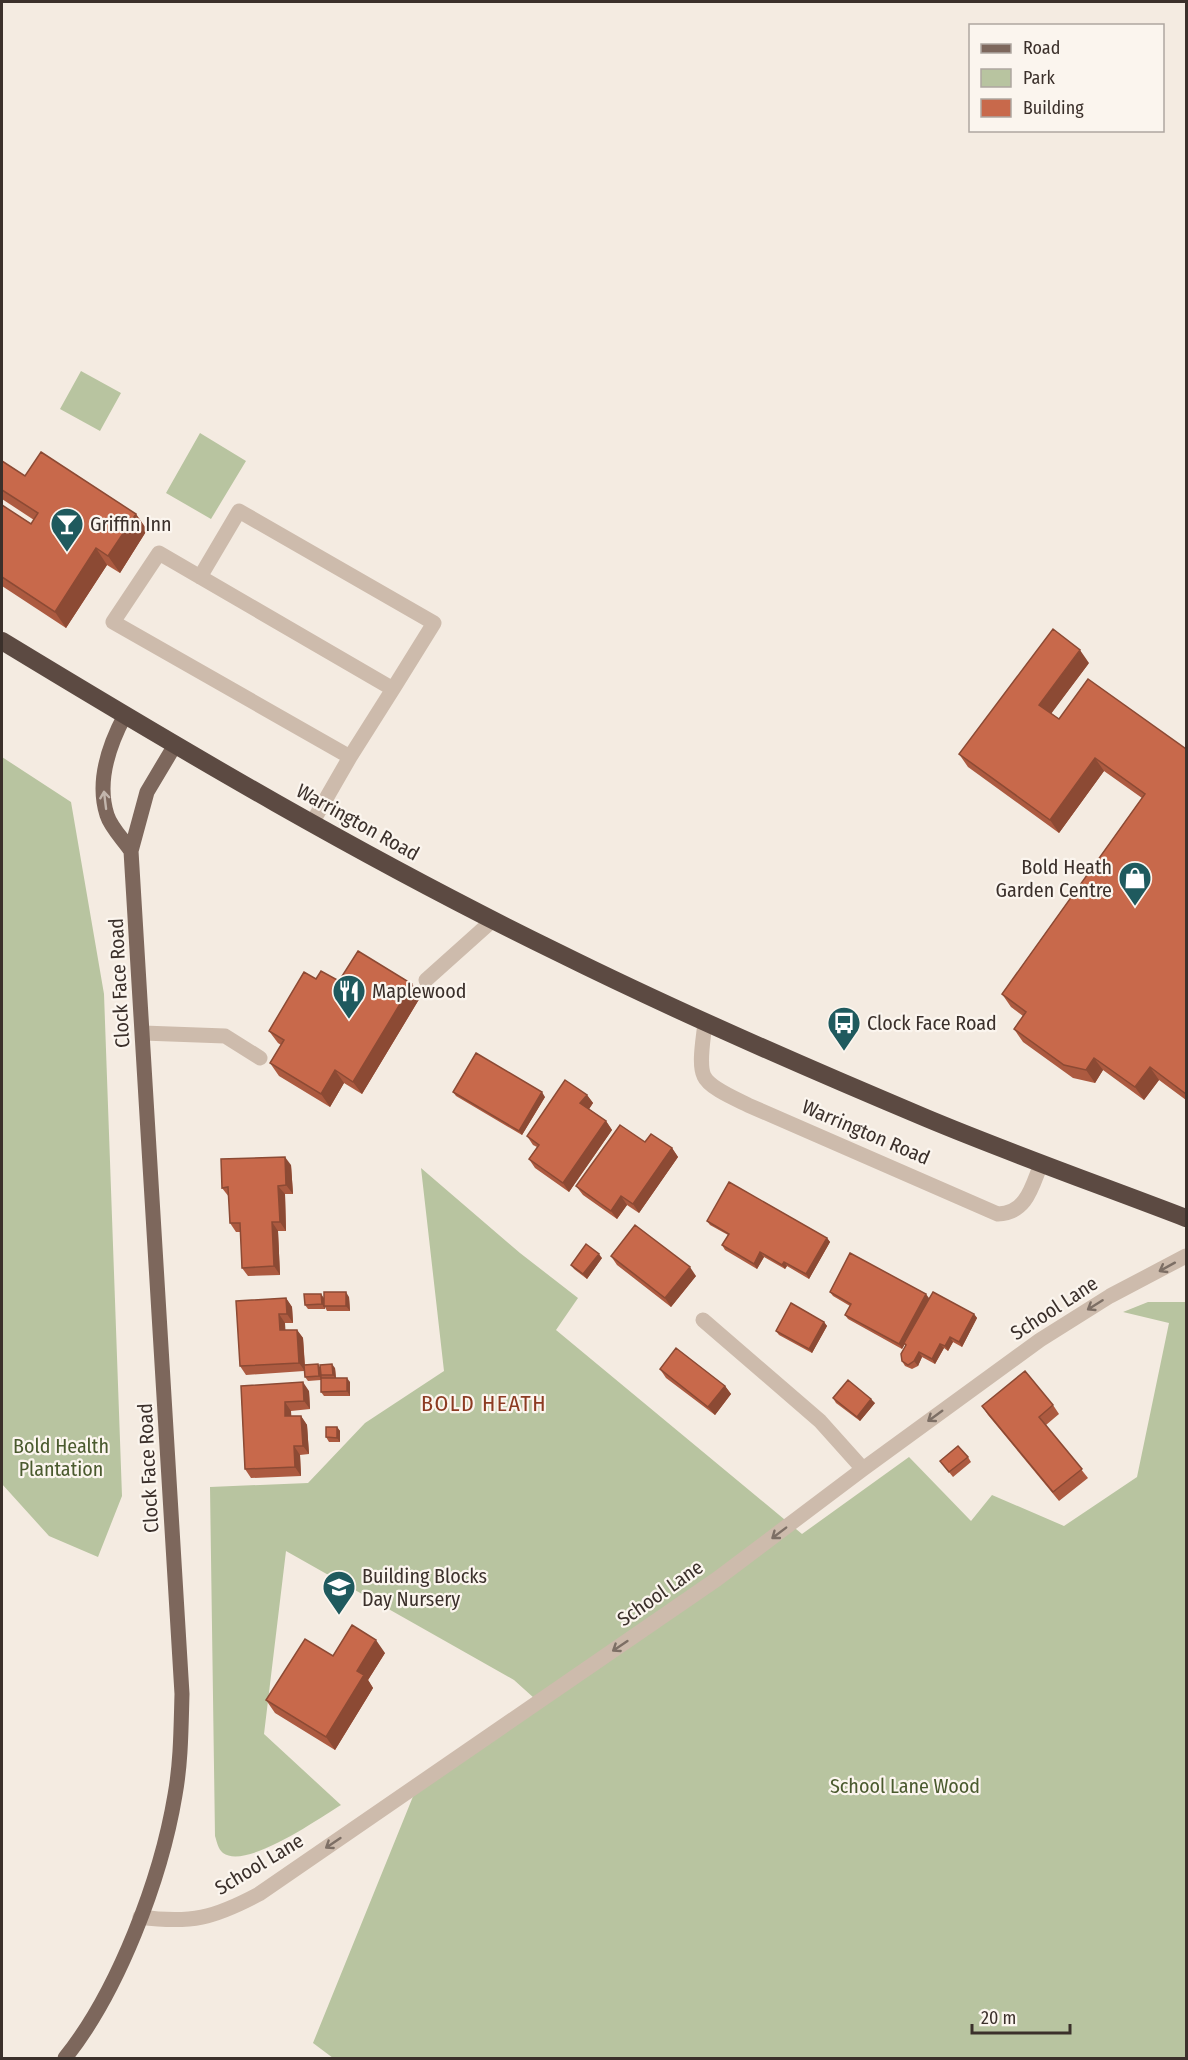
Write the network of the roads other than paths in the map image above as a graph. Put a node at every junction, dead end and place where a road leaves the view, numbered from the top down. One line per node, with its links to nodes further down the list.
1 (200, 577): 3 (street); 3 (street); 6 (street)
2 (2, 641): 4 (highway, Warrington Road)
3 (393, 689): 6 (street)
4 (125, 715): 5 (highway, Warrington Road); 8 (main road, one-way to 4)
5 (175, 745): 7 (highway, Warrington Road); 8 (main road, Clock Face Road)
6 (350, 757): 7 (street)
7 (312, 823): 9 (highway, Warrington Road)
8 (131, 851): 12 (main road, Clock Face Road)
9 (493, 920): 10 (street); 11 (highway, Warrington Road)
10 (426, 980)
11 (705, 1022): 14 (highway, Warrington Road); 14 (street, Warrington Road)
12 (143, 1033): 13 (street); 19 (main road, Clock Face Road)
13 (260, 1058)
14 (1041, 1164): 15 (highway, Warrington Road)
15 (1186, 1218)
16 (1186, 1256): 18 (street, School Lane, one-way to 18)
17 (703, 1320): 18 (street)
18 (863, 1469): 19 (street, School Lane, one-way to 19)
19 (140, 1917): 20 (main road, Clock Face Road)
20 (65, 2058)

